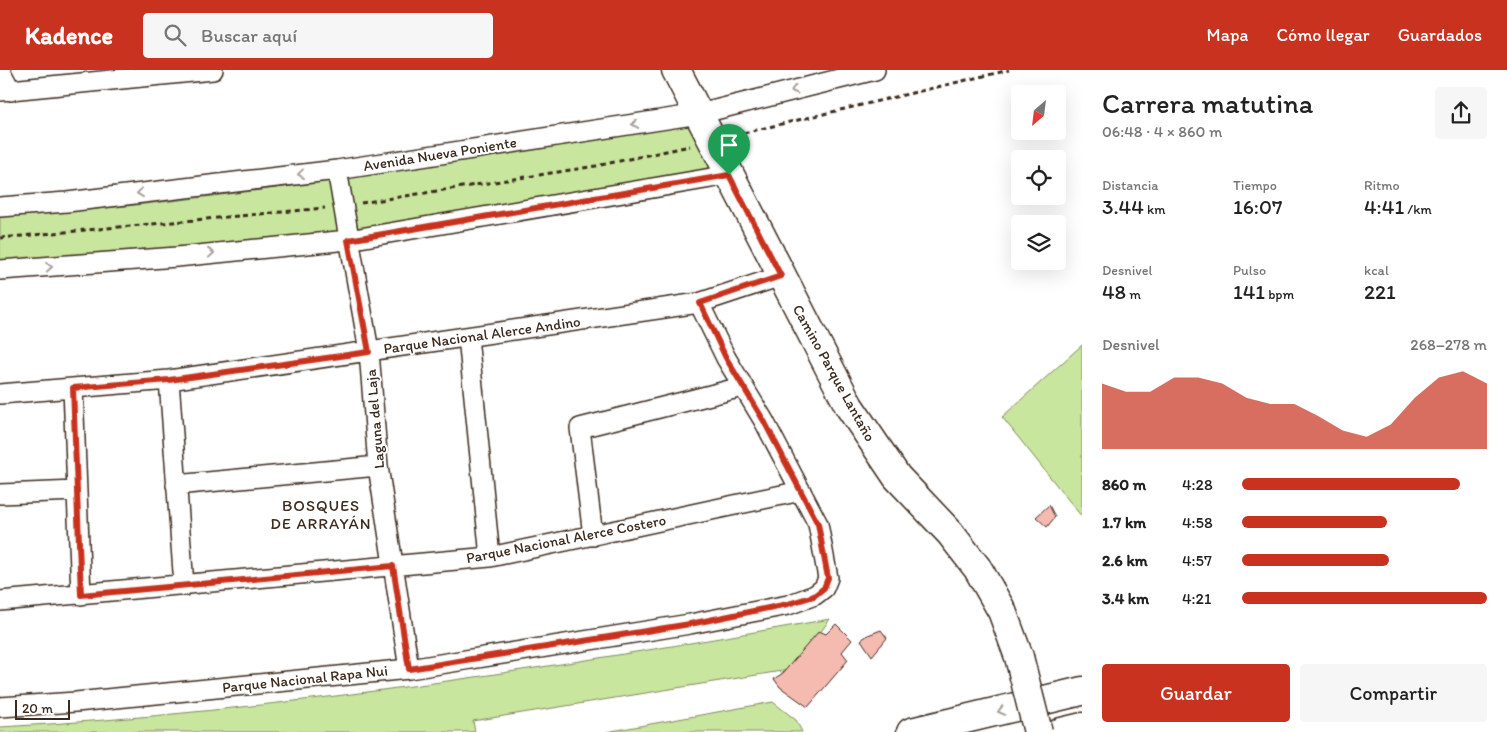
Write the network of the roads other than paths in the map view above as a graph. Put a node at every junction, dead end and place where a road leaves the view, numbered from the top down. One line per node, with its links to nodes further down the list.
1 (0, 70): 6 (street)
2 (214, 70): 5 (street)
3 (676, 70): 7 (main road, Camino Parque Lantaño)
4 (875, 70): 7 (street, Avenida Nueva Poniente, one-way to 7)
5 (116, 75): 6 (street)
6 (5, 91)
7 (699, 114): 8 (street, Avenida Nueva Poniente, one-way to 8); 9 (main road, Camino Parque Lantaño)
8 (337, 170): 10 (street, Avenida Nueva Poniente, one-way to 10); 11 (street, Laguna del Laja)
9 (729, 175): 11 (street); 13 (main road, Camino Parque Lantaño)
10 (0, 207)
11 (348, 240): 12 (street, one-way to 11); 16 (street, Laguna del Laja)
12 (0, 270)
13 (781, 276): 14 (street, Parque Nacional Alerce Andino); 37 (main road, Camino Parque Lantaño, bridge)
14 (700, 303): 15 (street, Parque Nacional Alerce Andino); 18 (street)
15 (468, 337): 16 (street, Parque Nacional Alerce Andino); 27 (street)
16 (369, 352): 17 (street, Parque Nacional Alerce Andino); 21 (street, Laguna del Laja)
17 (169, 380): 19 (street, Parque Nacional Alerce Andino); 22 (street)
18 (742, 387): 24 (street); 26 (street)
19 (73, 388): 20 (street, Parque Nacional Alerce Andino); 23 (street)
20 (0, 394)
21 (378, 466): 22 (street); 28 (street, Laguna del Laja)
22 (176, 485): 29 (street)
23 (77, 490): 25 (street); 30 (street)
24 (801, 491): 26 (street, Parque Nacional Alerce Costero); 32 (street, Parque Nacional Rapa Nui)
25 (0, 494)
26 (593, 536): 27 (street, Parque Nacional Alerce Costero)
27 (490, 556): 28 (street, Parque Nacional Alerce Costero)
28 (393, 566): 29 (street, Parque Nacional Alerce Costero); 32 (street, Laguna del Laja)
29 (184, 586): 30 (street, Parque Nacional Alerce Costero)
30 (81, 595): 31 (street, Parque Nacional Alerce Costero)
31 (0, 601)
32 (409, 669): 34 (street, Parque Nacional Rapa Nui)
33 (1082, 691): 36 (main road, one-way to 36)
34 (0, 707)
35 (1082, 727): 38 (main road)
36 (911, 732)
37 (1038, 732)
38 (1061, 732)

